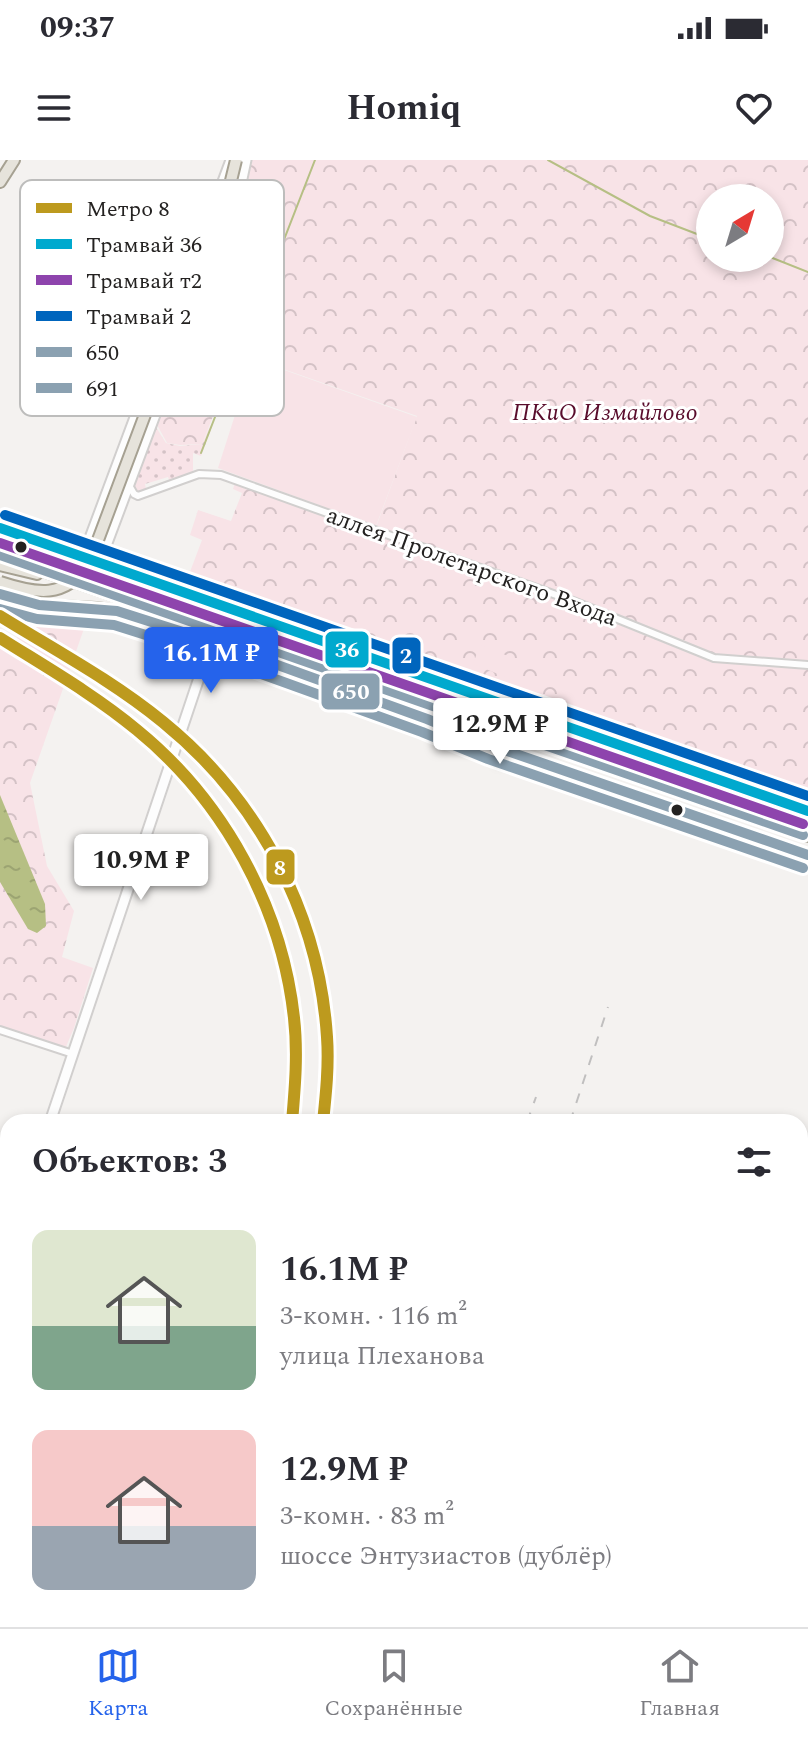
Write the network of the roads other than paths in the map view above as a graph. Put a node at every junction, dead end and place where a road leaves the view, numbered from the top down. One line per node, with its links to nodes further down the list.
1 (14, 160): 7 (main road)
2 (234, 160): 4 (main road); 5 (main road, bridge)
3 (246, 160): 6 (main road)
4 (226, 180)
5 (230, 180)
6 (242, 180)
7 (0, 182)
8 (136, 416): 14 (main road)
9 (144, 416): 18 (main road, bridge)
10 (154, 416): 11 (main road)
11 (129, 483): 16 (main road); 25 (street, аллея Пролетарского Входа)
12 (0, 540): 14 (main road)
13 (0, 556): 17 (main road)
14 (66, 563): 16 (main road)
15 (0, 565): 17 (main road)
16 (112, 579): 20 (main road)
17 (69, 580): 22 (main road)
18 (0, 582)
19 (0, 594): 21 (main road)
20 (206, 613): 22 (main road); 28 (main road)
21 (190, 635): 22 (main road); 24 (main road)
22 (213, 636): 23 (main road); 24 (main road); 27 (main road)
23 (226, 647): 24 (main road); 26 (main road)
24 (207, 654): 32 (main road)
25 (808, 665)
26 (335, 687): 27 (main road); 30 (main road)
27 (407, 697): 29 (main road)
28 (808, 822)
29 (808, 836)
30 (808, 855)
31 (0, 1030): 32 (street)
32 (73, 1054): 33 (main road)
33 (53, 1114)

